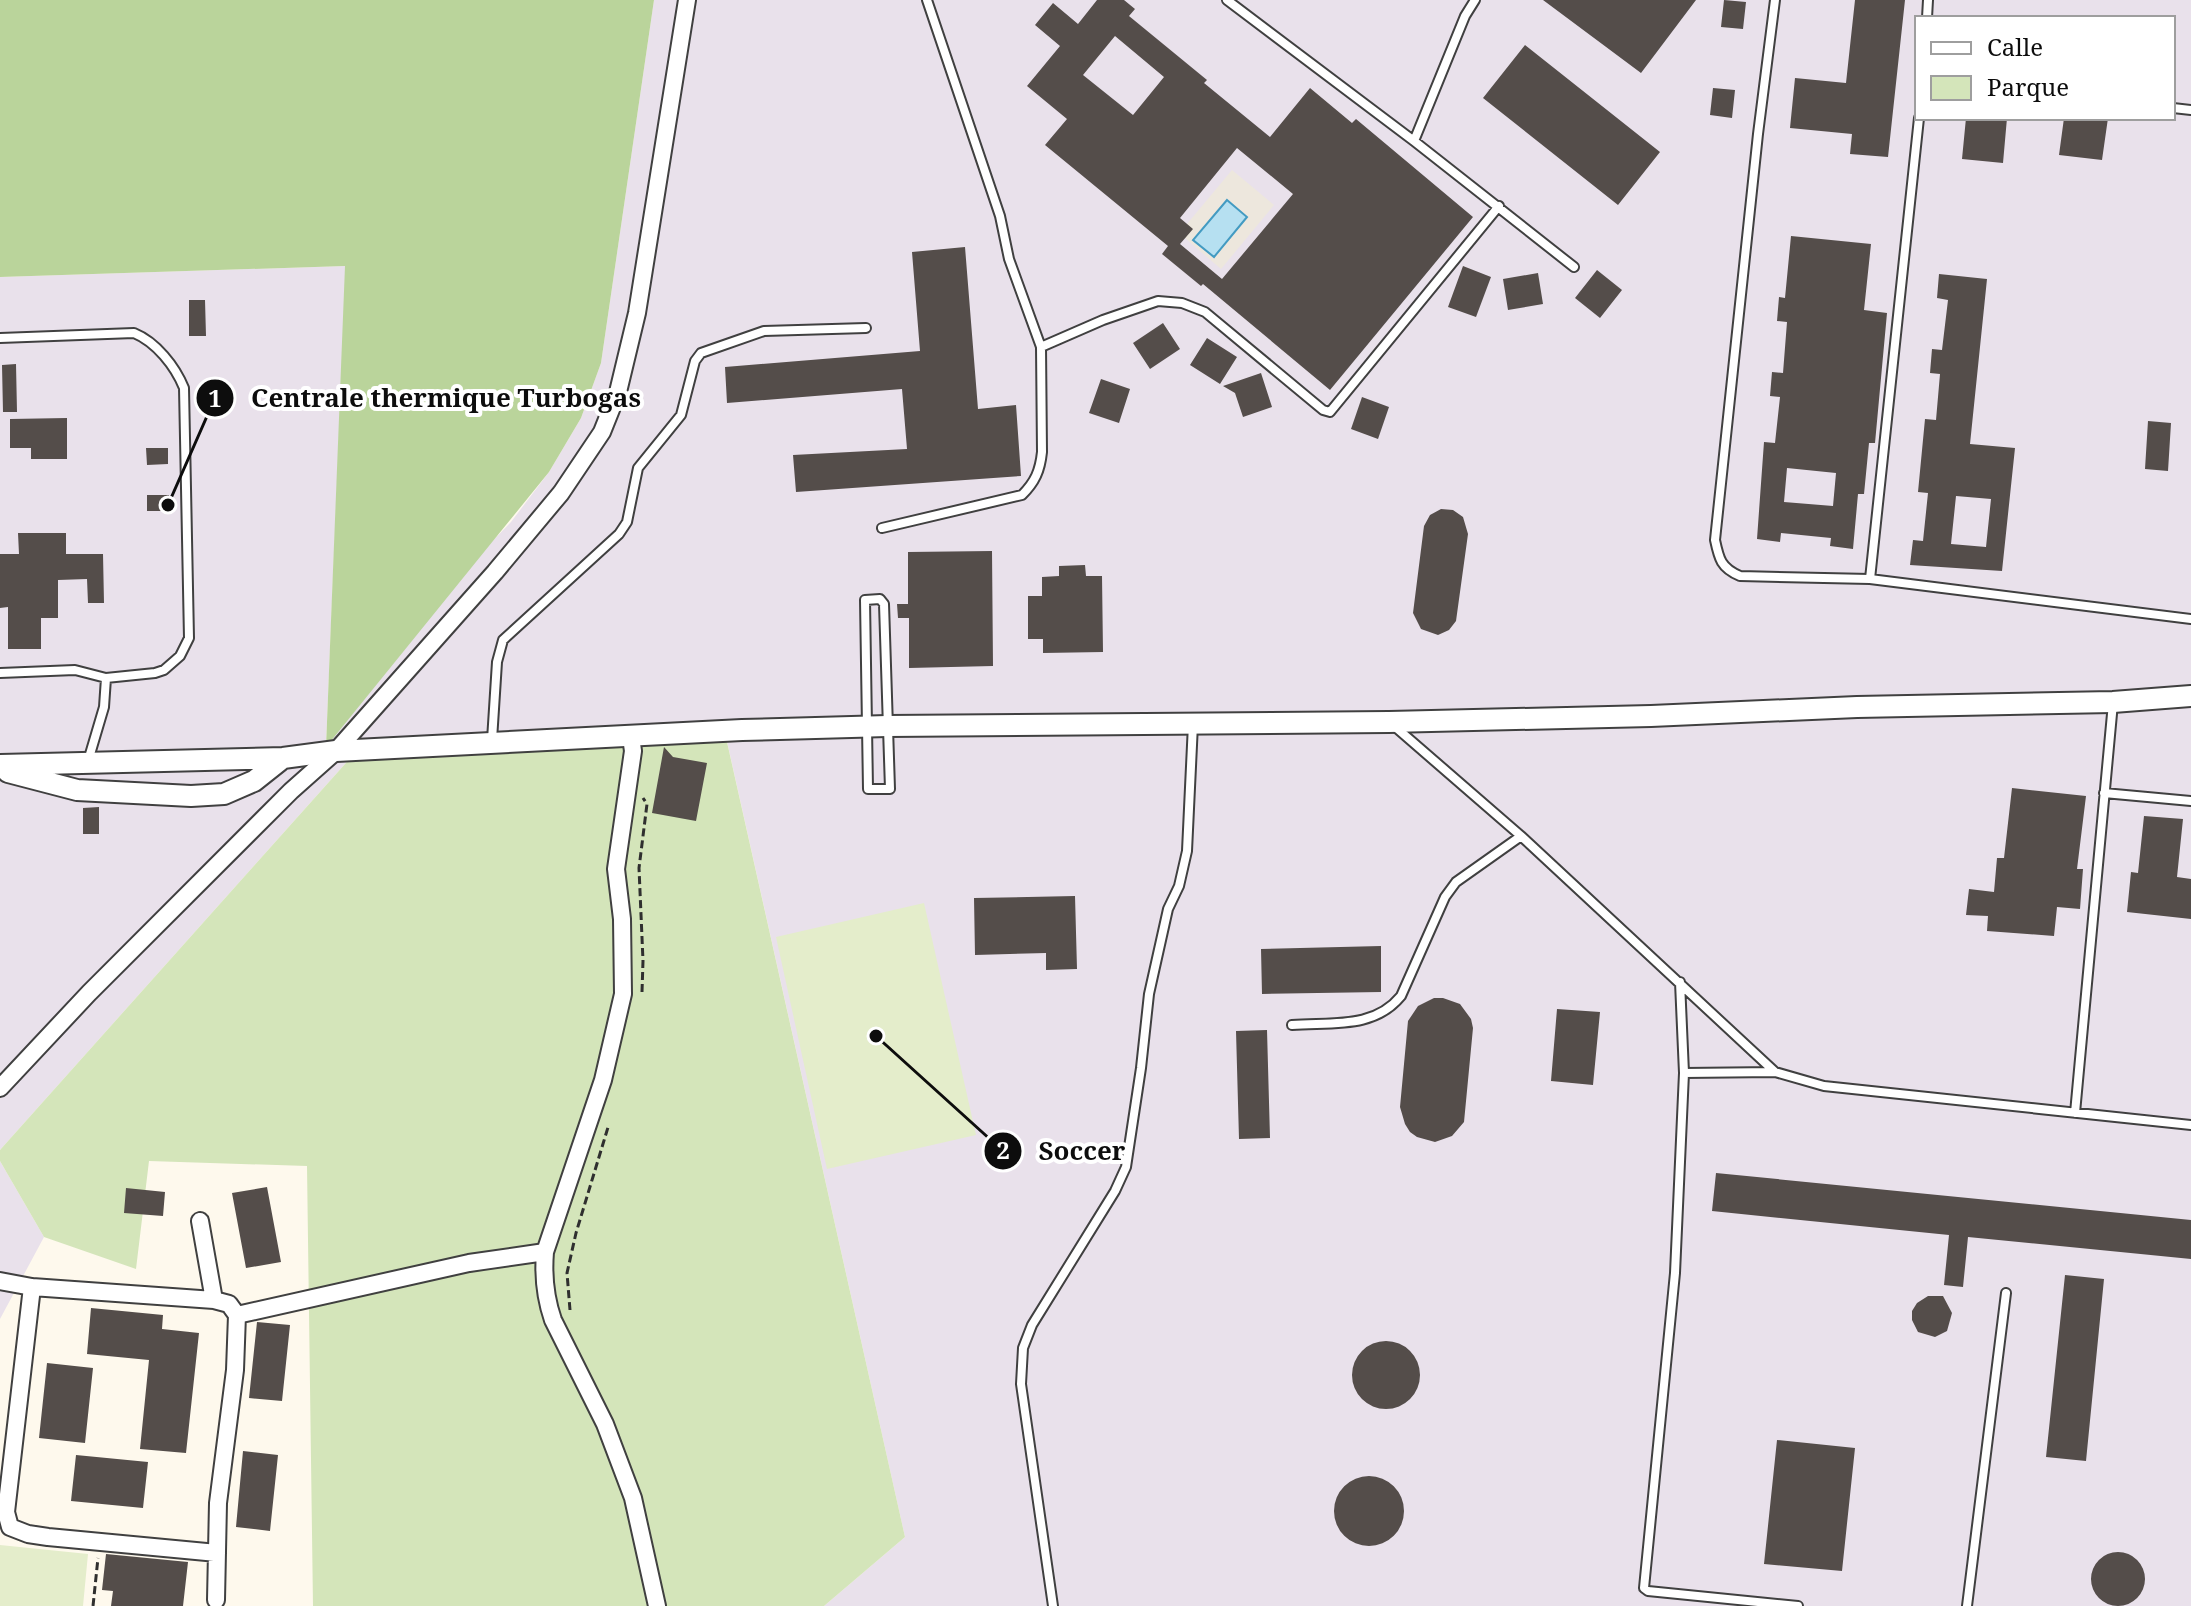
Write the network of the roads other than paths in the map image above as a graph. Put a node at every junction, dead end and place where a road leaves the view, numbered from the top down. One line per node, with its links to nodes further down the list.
1 (687, 0): 27 (street)
2 (927, 0): 12 (lane)
3 (1227, 0): 7 (lane)
4 (1475, 0): 7 (lane)
5 (1775, 0): 14 (lane)
6 (1919, 120): 14 (lane)
7 (1414, 141): 8 (lane)
8 (1499, 206): 9 (lane); 12 (lane)
9 (1574, 267)
10 (866, 328): 26 (lane)
11 (0, 338): 19 (lane)
12 (1041, 347): 13 (lane)
13 (882, 528)
14 (1870, 579): 15 (lane)
15 (2191, 619)
16 (866, 652): 17 (lane); 17 (lane); 24 (lane)
17 (885, 652): 24 (lane)
18 (0, 673): 19 (lane)
19 (106, 678): 29 (lane)
20 (2191, 696): 21 (street)
21 (2113, 702): 22 (street); 31 (lane)
22 (1389, 722): 23 (street); 33 (lane)
23 (1193, 723): 24 (street); 51 (lane)
24 (877, 727): 24 (lane); 25 (street)
25 (631, 737): 26 (street); 42 (street)
26 (492, 744): 27 (street)
27 (336, 751): 28 (street); 38 (street)
28 (283, 758): 29 (street); 30 (street)
29 (88, 762): 30 (street)
30 (0, 767)
31 (2104, 793): 32 (lane); 39 (lane)
32 (2191, 801)
33 (1521, 836): 34 (lane); 35 (lane)
34 (1680, 982): 36 (lane); 37 (lane)
35 (1292, 1025)
36 (1775, 1072): 37 (lane); 39 (lane)
37 (1684, 1073): 52 (lane)
38 (0, 1088)
39 (2075, 1113): 40 (lane)
40 (2191, 1125)
41 (200, 1221): 46 (street)
42 (545, 1252): 47 (street); 50 (street)
43 (0, 1281): 44 (street)
44 (32, 1287): 46 (street); 48 (street)
45 (2006, 1293): 53 (lane)
46 (214, 1300): 47 (street)
47 (237, 1315): 48 (street)
48 (217, 1553): 49 (street)
49 (216, 1600)
50 (657, 1606)
51 (1053, 1606)
52 (1798, 1606)
53 (1967, 1606)

